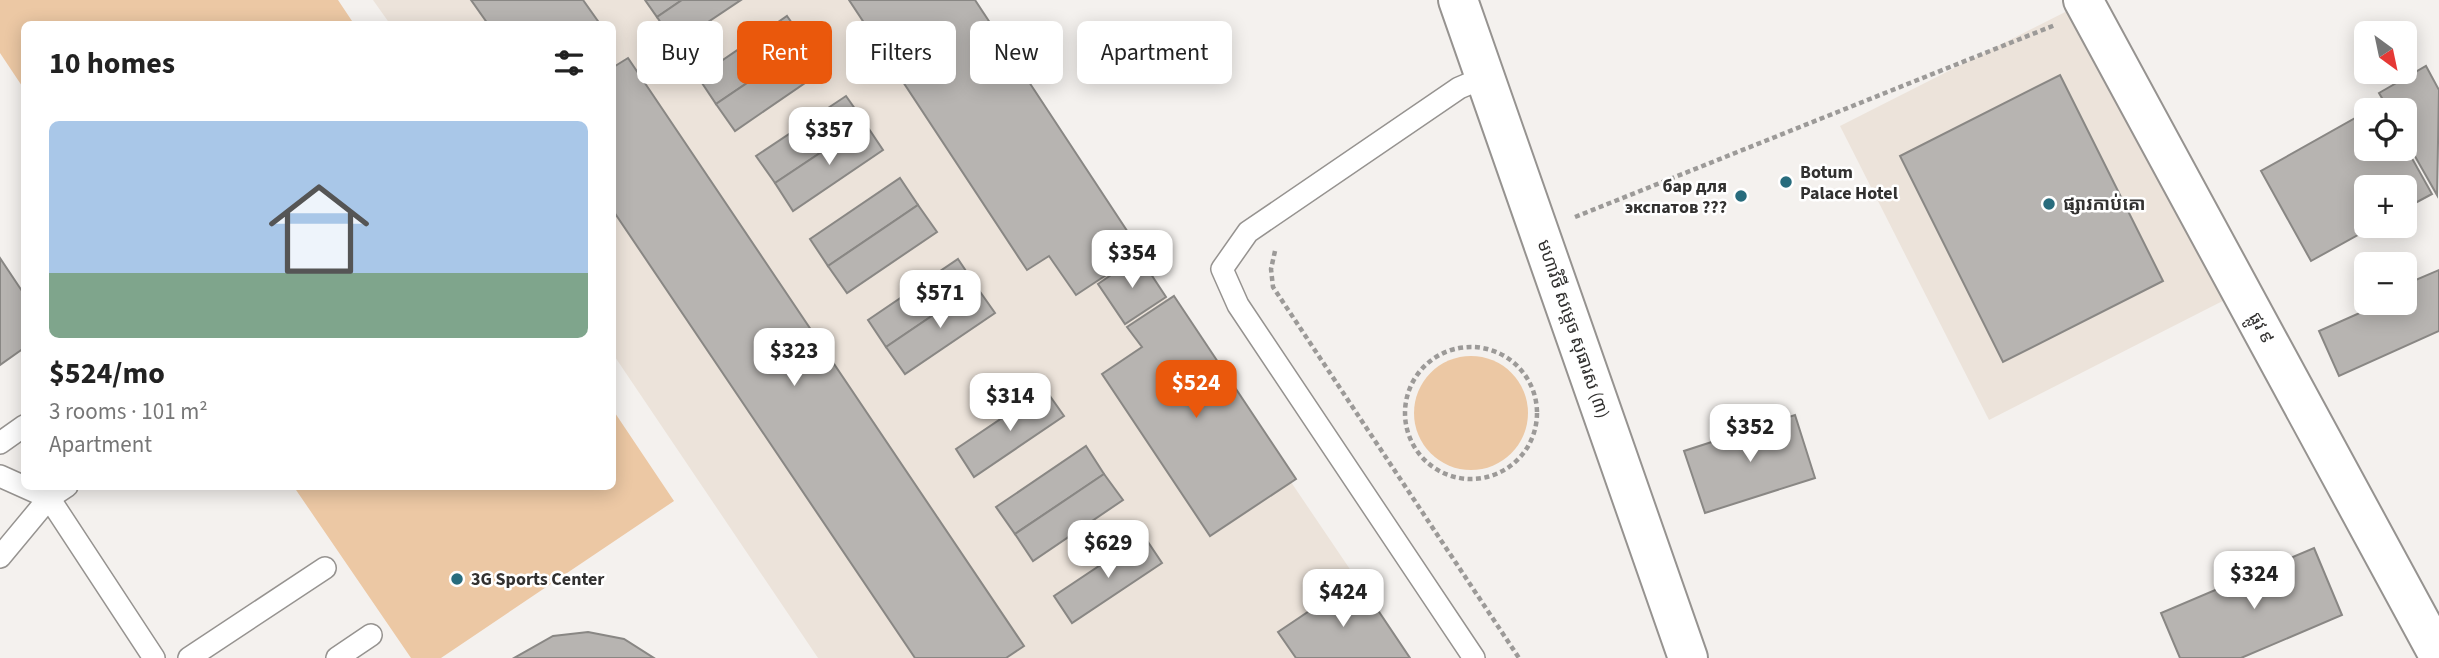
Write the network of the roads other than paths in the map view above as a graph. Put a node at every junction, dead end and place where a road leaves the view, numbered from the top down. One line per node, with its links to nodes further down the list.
1 (1458, 0): 3 (street, មហាវិថី សម្តេច សុធារស (៣))
2 (2086, 6): 12 (street, ផ្លូវ ៩)
3 (1485, 77): 16 (lane); 17 (street, មហាវិថី សម្តេច សុធារស (៣))
4 (21, 428): 5 (lane)
5 (0, 443)
6 (0, 476): 7 (lane)
7 (21, 482)
8 (58, 492): 9 (lane); 13 (lane)
9 (0, 557)
10 (325, 568): 14 (lane)
11 (371, 635): 15 (lane)
12 (2439, 656)
13 (154, 658)
14 (189, 658)
15 (337, 658)
16 (1474, 658)
17 (1688, 658)

